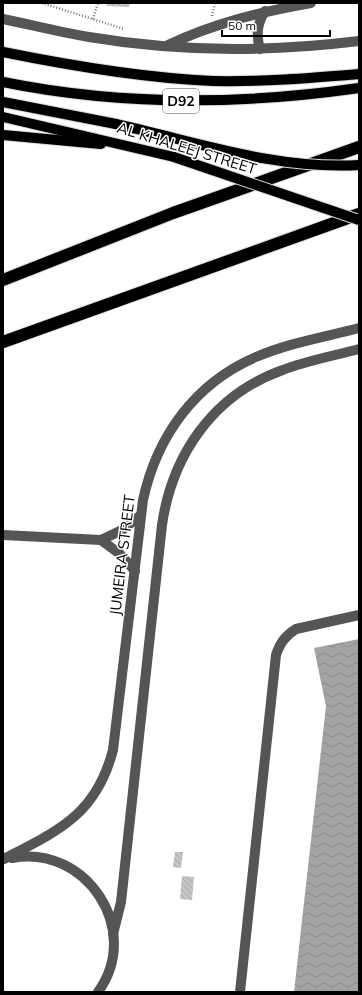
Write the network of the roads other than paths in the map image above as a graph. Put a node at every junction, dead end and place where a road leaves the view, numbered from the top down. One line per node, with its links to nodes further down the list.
1 (311, 3): 2 (street)
2 (265, 11): 5 (street); 6 (street)
3 (3, 19): 5 (street)
4 (359, 41): 6 (street)
5 (166, 46): 6 (street)
6 (260, 49)
7 (3, 52): 8 (main road)
8 (359, 74)
9 (3, 82): 10 (main road, AL KHALEEJ STREET / D92)
10 (359, 88)
11 (3, 102): 16 (main road, AL KHALEEJ STREET, bridge)
12 (3, 117): 14 (main road, AL KHALEEJ STREET)
13 (3, 136): 14 (main road)
14 (137, 147): 18 (main road, AL KHALEEJ STREET, bridge)
15 (359, 148): 19 (highway)
16 (359, 165)
17 (359, 214): 21 (highway)
18 (359, 220)
19 (3, 280)
20 (359, 328): 23 (street, JUMEIRA STREET)
21 (3, 342)
22 (359, 349): 29 (street)
23 (141, 515): 25 (street); 26 (street, JUMEIRA STREET)
24 (3, 534): 25 (street)
25 (101, 540): 26 (street)
26 (135, 571): 28 (street, JUMEIRA STREET)
27 (359, 615): 33 (street)
28 (4, 859): 29 (street)
29 (113, 934): 30 (street)
30 (107, 975): 31 (street); 32 (street)
31 (98, 992)
32 (109, 992)
33 (240, 992)

